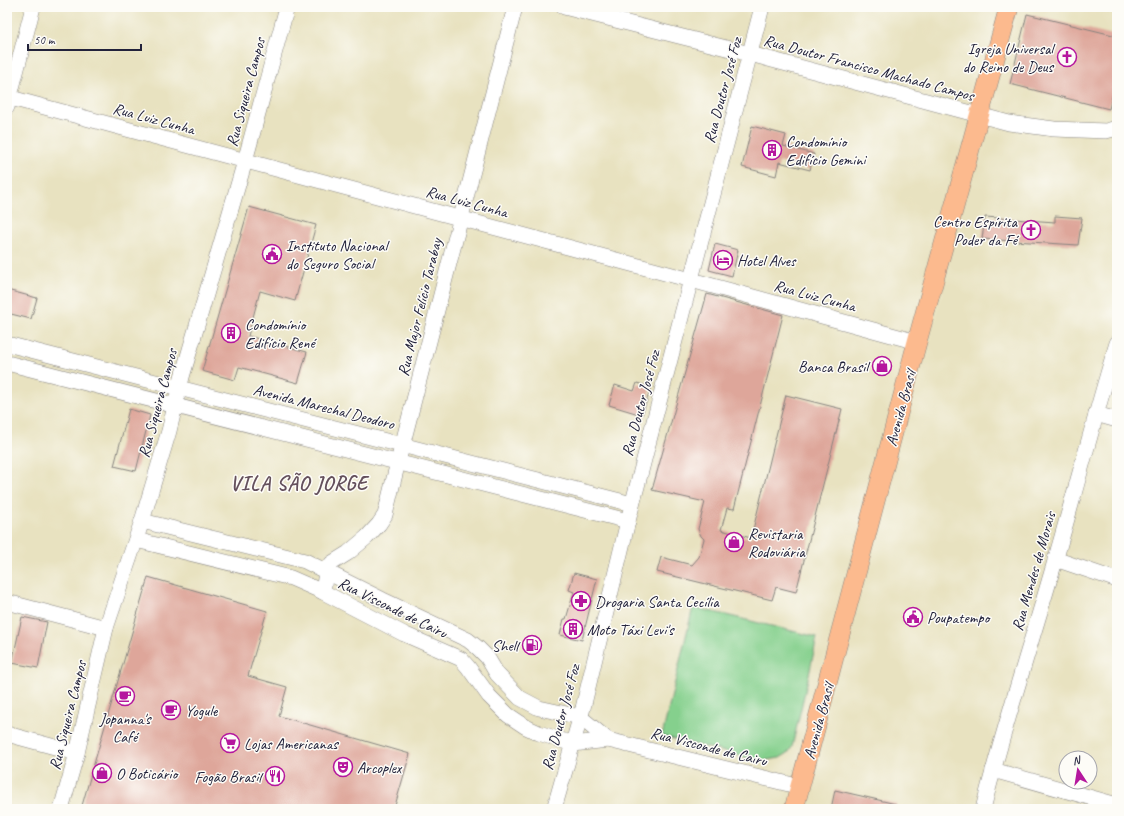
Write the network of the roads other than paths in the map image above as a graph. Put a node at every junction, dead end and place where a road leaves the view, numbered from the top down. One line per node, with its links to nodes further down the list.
1 (33, 7): 8 (street)
2 (287, 7): 11 (street, Rua Siqueira Campos)
3 (515, 7): 12 (street, Rua Major Felício Tarabay)
4 (564, 7): 7 (street, Rua Doutor Francisco Machado Campos)
5 (762, 7): 7 (street, Rua Doutor José Foz)
6 (1009, 7): 9 (main road, Avenida Brasil)
7 (750, 54): 9 (street, Rua Doutor Francisco Machado Campos); 13 (street, Rua Doutor José Foz)
8 (8, 101): 11 (street, Rua Luiz Cunha)
9 (980, 115): 10 (street, Rua Doutor Francisco Machado Campos); 14 (main road, Avenida Brasil)
10 (1117, 128)
11 (245, 161): 12 (street, Rua Luiz Cunha); 18 (street, Rua Siqueira Campos)
12 (460, 218): 13 (street, Rua Luiz Cunha); 22 (street, Rua Major Felício Tarabay)
13 (691, 280): 14 (street, Rua Luiz Cunha); 24 (street, Rua Doutor José Foz)
14 (917, 342): 40 (main road, Avenida Brasil)
15 (1117, 342): 20 (street, Rua Mendes de Morais)
16 (7, 344): 18 (street, Avenida Marechal Deodoro)
17 (7, 363): 19 (street)
18 (179, 388): 19 (street, Rua Siqueira Campos); 22 (street, Avenida Marechal Deodoro)
19 (175, 406): 23 (street); 25 (street, Rua Siqueira Campos)
20 (1096, 414): 21 (street); 28 (street, Rua Mendes de Morais)
21 (1117, 420)
22 (402, 445): 23 (street, Rua Major Felício Tarabay); 24 (street, Avenida Marechal Deodoro)
23 (398, 462): 26 (street); 29 (street, Rua Major Felício Tarabay)
24 (632, 504): 26 (street, Rua Doutor José Foz)
25 (142, 521): 27 (street, Rua Siqueira Campos); 29 (street, Rua Visconde de Cairu)
26 (628, 521): 34 (street, Rua Doutor José Foz)
27 (136, 540): 31 (street, Rua Visconde de Cairu); 33 (street, Rua Siqueira Campos)
28 (1055, 559): 30 (street); 39 (street, Rua Mendes de Morais)
29 (326, 572): 31 (street); 34 (street, Rua Visconde de Cairu)
30 (1117, 580)
31 (323, 592): 37 (street, Rua Visconde de Cairu)
32 (7, 602): 33 (street)
33 (106, 628): 38 (street, Rua Siqueira Campos)
34 (580, 717): 36 (street, Rua Visconde de Cairu); 37 (street, Rua Doutor José Foz)
35 (7, 734): 38 (street)
36 (608, 740): 37 (street, Rua Visconde de Cairu); 40 (street, Rua Visconde de Cairu)
37 (573, 744): 43 (street, Rua Doutor José Foz)
38 (77, 753): 42 (street, Rua Siqueira Campos)
39 (993, 770): 41 (street); 45 (street, Rua Mendes de Morais)
40 (801, 787): 44 (main road, Avenida Brasil)
41 (1117, 805)
42 (61, 809)
43 (554, 809)
44 (794, 809)
45 (983, 809)

